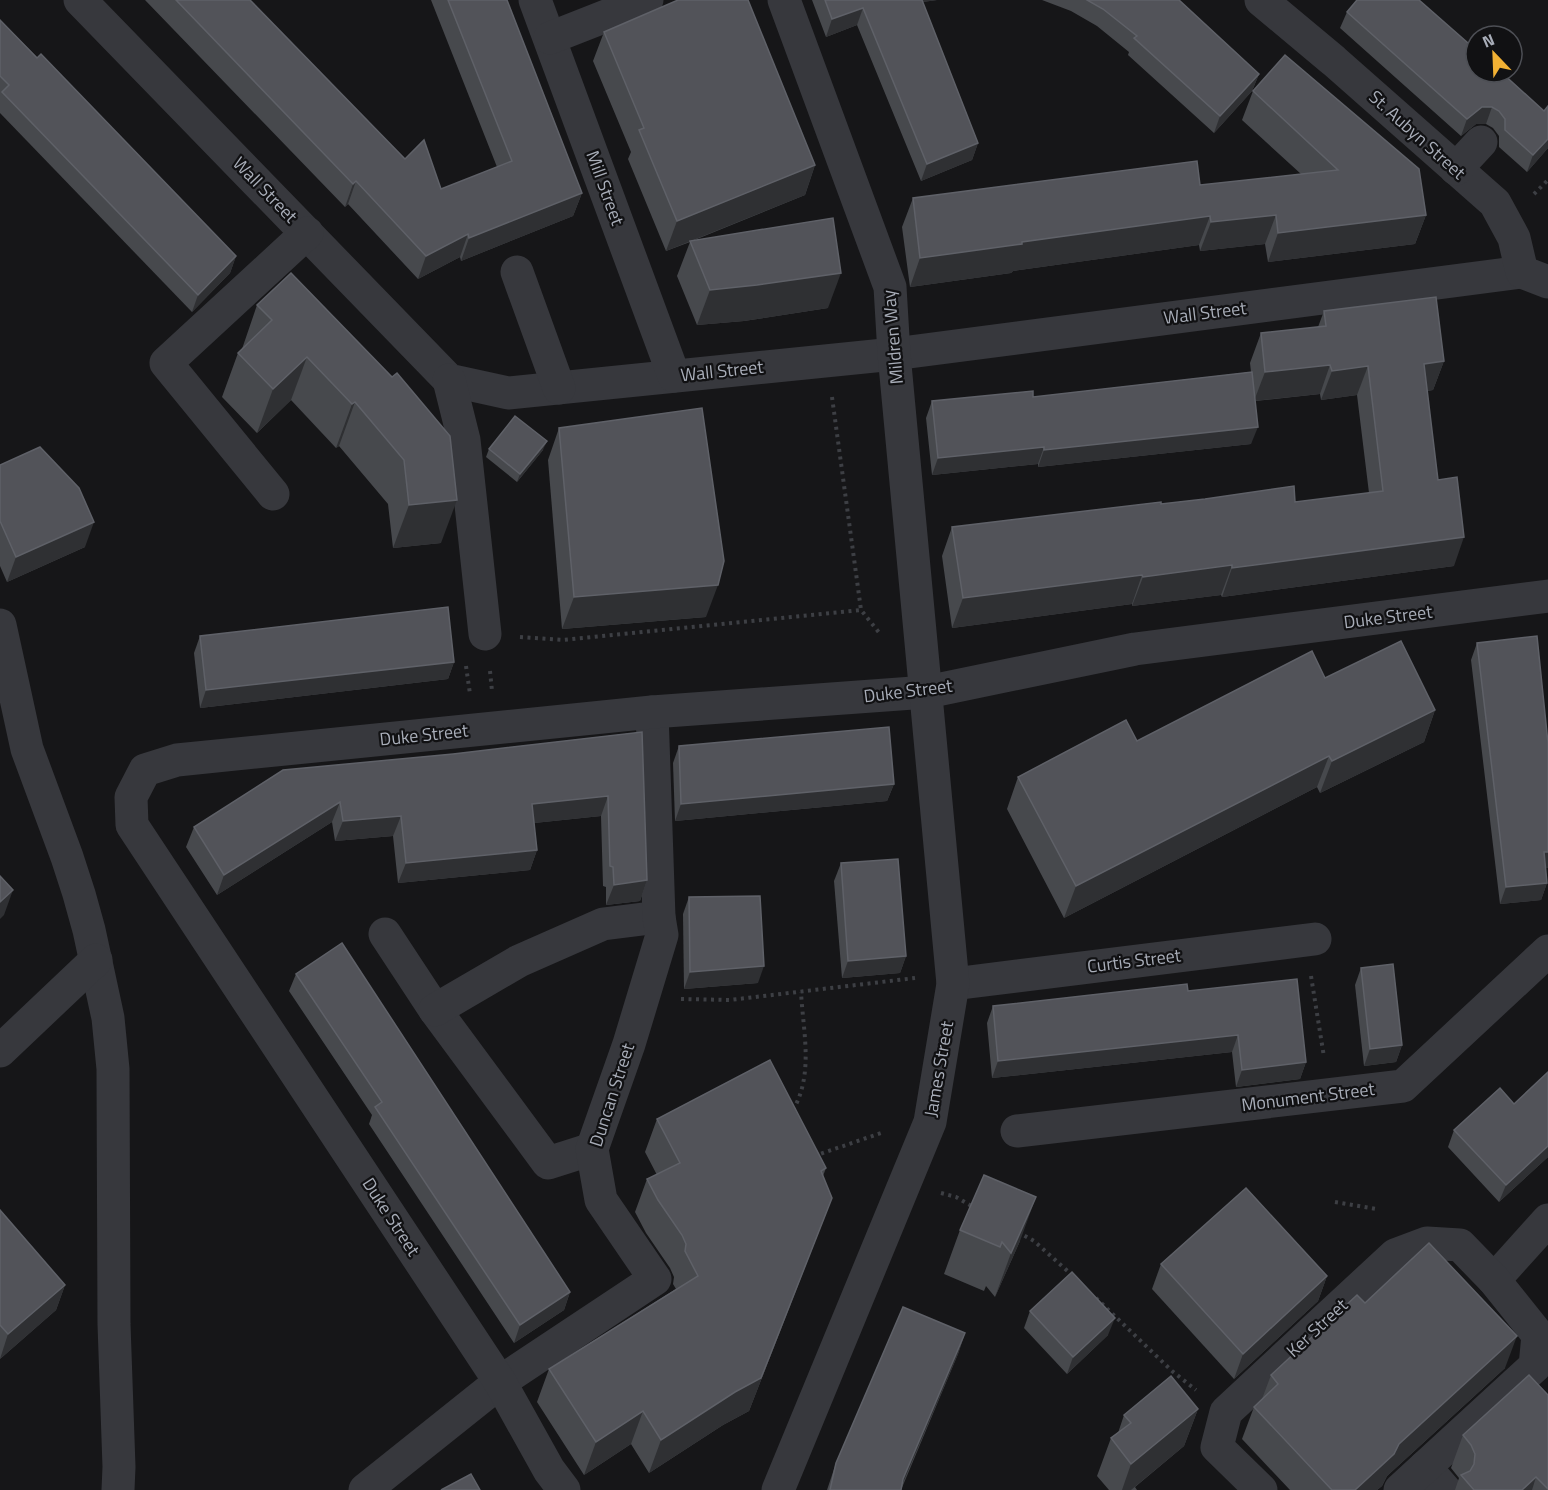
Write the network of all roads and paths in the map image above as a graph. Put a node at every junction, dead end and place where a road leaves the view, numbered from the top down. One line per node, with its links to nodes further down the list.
1 (80, 0): 9 (street, Wall Street)
2 (535, 0): 6 (street, Mill Street)
3 (647, 0): 6 (street)
4 (784, 0): 12 (street, Mildren Way)
5 (1261, 0): 8 (street, St. Aubyn Street)
6 (550, 38): 14 (street, Mill Street)
7 (1481, 142): 8 (street)
8 (1456, 169): 11 (street, St. Aubyn Street)
9 (307, 233): 15 (street, Wall Street); 17 (street)
10 (517, 272): 16 (street)
11 (1535, 277): 12 (street, Wall Street)
12 (894, 354): 13 (street, Wall Street); 22 (street, Mildren Way)
13 (827, 360): 14 (street, Wall Street); 21 (path)
14 (674, 376): 16 (street, Wall Street)
15 (449, 380): 16 (street, Wall Street); 20 (street)
16 (559, 388)
17 (273, 494)
18 (1548, 596): 22 (street, Duke Street)
19 (0, 625): 26 (street)
20 (484, 634): 25 (path)
21 (563, 640)
22 (927, 692): 24 (street, Duke Street); 33 (street, James Street)
23 (0, 706): 26 (street)
24 (652, 712): 25 (street, Duke Street); 27 (street, Duncan Street)
25 (497, 727): 52 (street, Duke Street)
26 (14, 743): 31 (street)
27 (659, 917): 32 (street, Duncan Street); 35 (street)
28 (385, 933): 35 (street)
29 (1310, 939): 33 (street, Curtis Street); 37 (path)
30 (1548, 951): 37 (street, Monument Street)
31 (96, 960): 36 (street); 55 (street)
32 (649, 975): 34 (path); 41 (street, Duncan Street)
33 (952, 979): 34 (path); 39 (street, James Street)
34 (801, 992): 38 (path)
35 (435, 1010): 41 (street)
36 (0, 1052)
37 (1329, 1094): 40 (street, Monument Street)
38 (790, 1116)
39 (932, 1116): 42 (path); 43 (street, James Street)
40 (1017, 1131)
41 (592, 1149): 52 (street, Duncan Street)
42 (805, 1159)
43 (904, 1185): 46 (path); 58 (street, James Street)
44 (1335, 1202): 45 (path)
45 (1376, 1209)
46 (985, 1213)
47 (1548, 1220): 49 (street)
48 (1014, 1230): 50 (path)
49 (1494, 1280): 53 (street, Ker Street); 54 (street, Ker Street)
50 (1079, 1282)
51 (1087, 1290): 53 (path)
52 (500, 1382): 56 (street); 57 (street, Duke Street)
53 (1226, 1412): 59 (street)
54 (1435, 1478): 60 (street, Ker Street)
55 (118, 1490)
56 (365, 1490)
57 (564, 1490)
58 (778, 1490)
59 (1261, 1490)
60 (1400, 1490)

